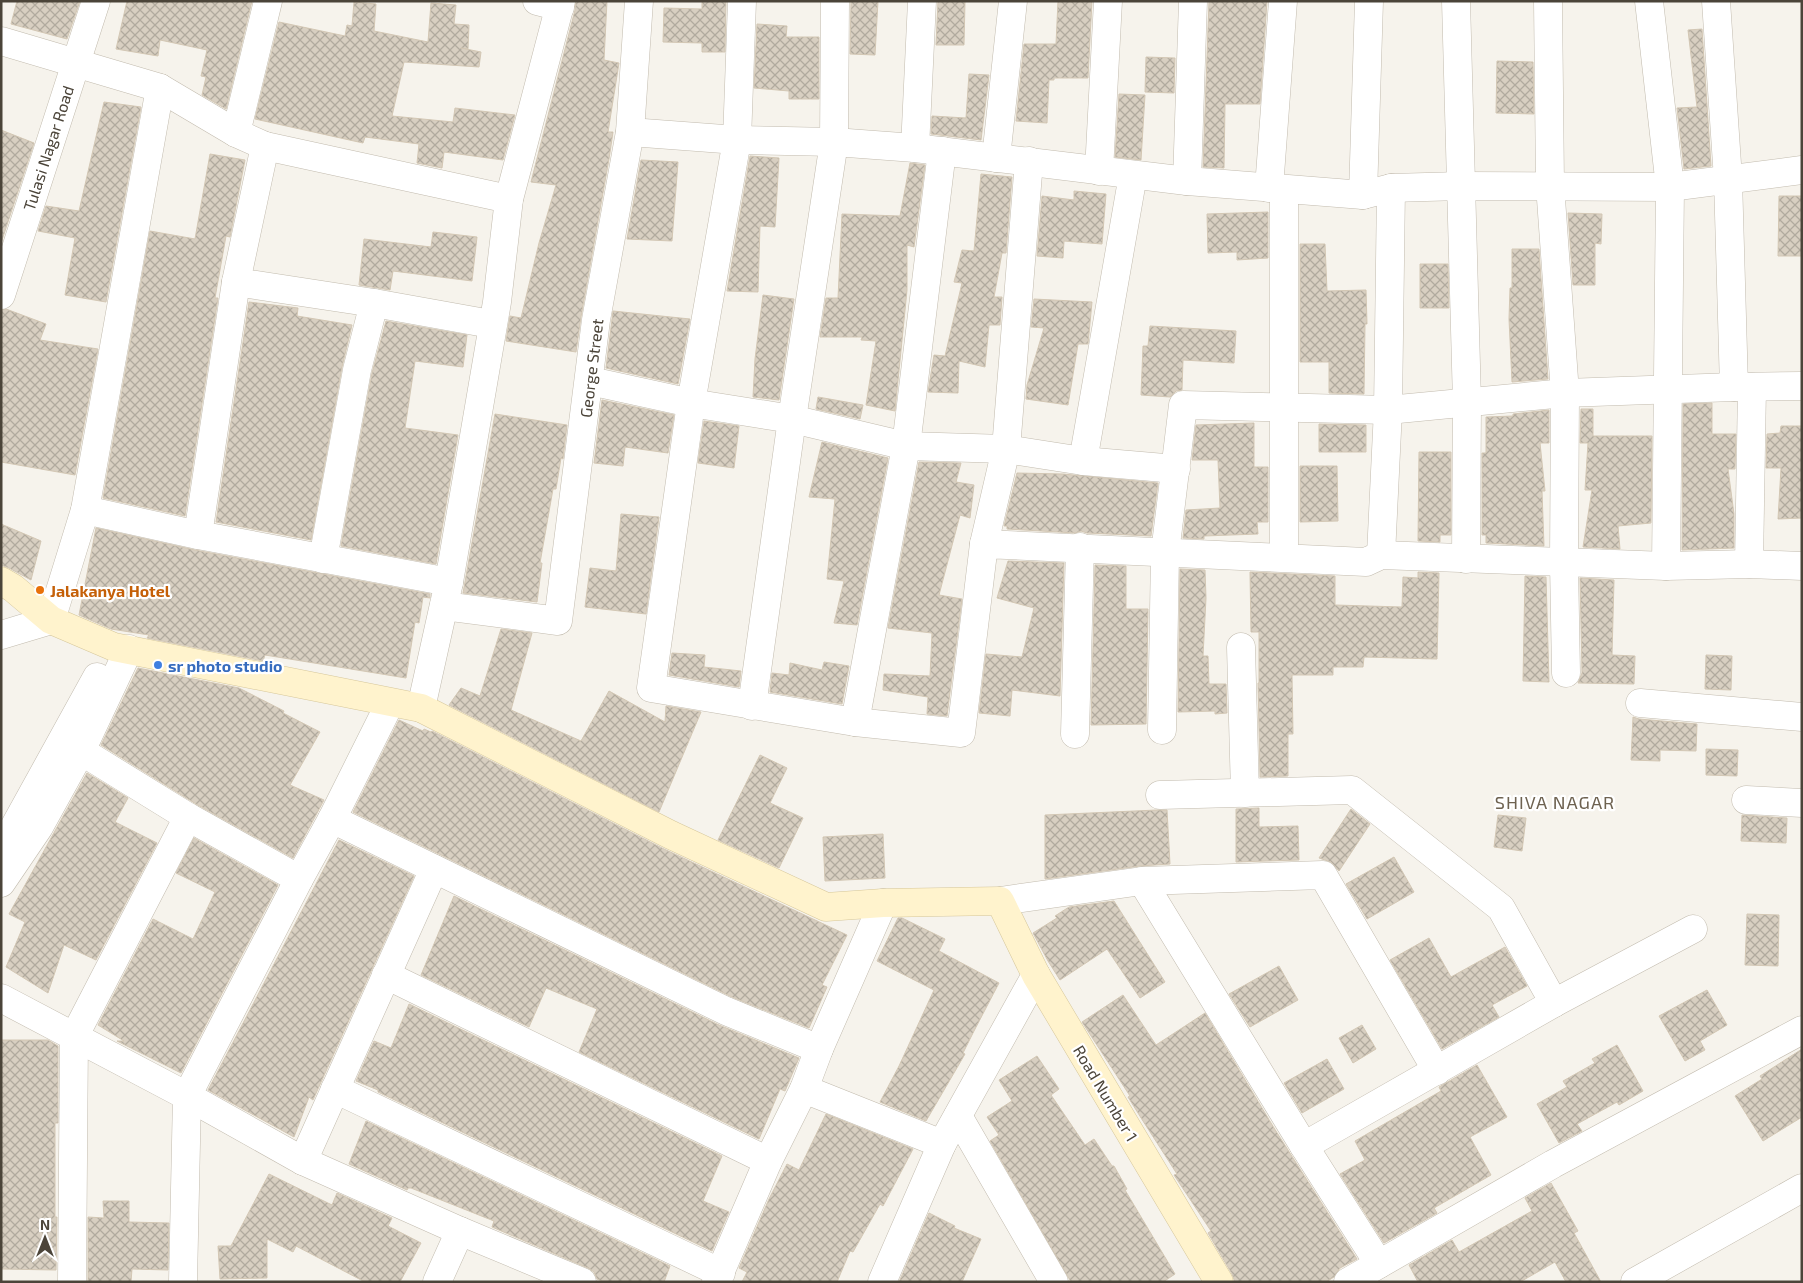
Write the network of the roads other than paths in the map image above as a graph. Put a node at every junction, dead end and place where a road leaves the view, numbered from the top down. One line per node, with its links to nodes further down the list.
1 (96, 1): 18 (street, Tulasi Nagar Road)
2 (268, 1): 21 (street)
3 (639, 1): 20 (street, George Street)
4 (742, 1): 22 (street)
5 (835, 1): 23 (street)
6 (922, 1): 25 (street)
7 (1013, 1): 27 (street)
8 (1108, 1): 30 (street)
9 (1193, 1): 33 (street)
10 (1283, 1): 38 (street)
11 (1369, 1): 39 (street)
12 (1456, 1): 35 (street)
13 (1548, 1): 34 (street)
14 (1649, 1): 36 (street)
15 (1716, 1): 32 (street)
16 (553, 3): 40 (street)
17 (1, 40): 18 (street)
18 (75, 63): 19 (street); 42 (street, Tulasi Nagar Road)
19 (160, 88): 21 (street); 59 (street)
20 (630, 132): 22 (street); 45 (street, George Street)
21 (236, 133): 24 (street)
22 (737, 140): 23 (street); 51 (street)
23 (834, 142): 25 (street); 54 (street)
24 (265, 146): 40 (street); 41 (street)
25 (915, 148): 26 (street)
26 (942, 151): 27 (street); 55 (street)
27 (996, 158): 28 (street)
28 (1029, 161): 30 (street); 56 (street)
29 (1802, 170): 32 (street)
30 (1099, 171): 31 (street)
31 (1133, 175): 33 (street); 57 (street)
32 (1728, 179): 36 (street); 47 (street)
33 (1187, 181): 38 (street)
34 (1550, 185): 35 (street); 36 (street); 49 (street)
35 (1461, 186): 37 (street); 50 (street)
36 (1670, 186): 48 (street)
37 (1391, 188): 39 (street); 53 (street)
38 (1276, 189): 39 (street); 52 (street)
39 (1363, 195)
40 (509, 199): 44 (street)
41 (236, 282): 43 (street); 60 (street)
42 (1, 295)
43 (374, 304): 44 (street); 67 (street)
44 (492, 324): 73 (street)
45 (590, 381): 51 (street); 73 (street, George Street)
46 (1802, 386): 47 (street)
47 (1743, 387): 48 (street); 69 (street)
48 (1668, 389): 49 (street); 70 (street)
49 (1565, 393): 50 (street); 68 (street)
50 (1467, 402): 53 (street); 66 (street)
51 (691, 404): 54 (street); 81 (street)
52 (1285, 407): 53 (street); 58 (street); 65 (street)
53 (1388, 410): 64 (street)
54 (792, 419): 55 (street); 81 (street)
55 (906, 446): 56 (street); 84 (street)
56 (1006, 449): 57 (street); 61 (street)
57 (1083, 461): 58 (street)
58 (1176, 469): 63 (street)
59 (85, 510): 60 (street); 74 (street)
60 (198, 535): 67 (street)
61 (984, 544): 62 (street); 84 (street)
62 (1080, 547): 63 (street); 86 (street)
63 (1164, 553): 65 (street); 85 (street)
64 (1382, 555): 65 (street); 66 (street)
65 (1284, 557)
66 (1466, 558): 68 (street)
67 (323, 559): 73 (street)
68 (1564, 563): 70 (street); 78 (street)
69 (1749, 564): 70 (street); 71 (street)
70 (1666, 566)
71 (1802, 566)
72 (1, 581): 74 (street)
73 (446, 594): 82 (street)
74 (51, 620): 75 (street); 76 (street)
75 (1, 634)
76 (122, 648): 79 (street); 87 (street); 94 (street)
77 (1241, 648): 88 (street)
78 (1566, 672)
79 (390, 702): 82 (street); 93 (street)
80 (1640, 704): 83 (street)
81 (752, 706): 84 (street)
82 (421, 708): 100 (street)
83 (1802, 717)
84 (855, 722)
85 (1162, 730)
86 (1075, 734)
87 (81, 751): 92 (street); 98 (street)
88 (1245, 793): 89 (street); 105 (street)
89 (1160, 795)
90 (1746, 800): 91 (street)
91 (1802, 803)
92 (188, 816): 96 (street); 107 (street)
93 (332, 819): 95 (street); 96 (street)
94 (1, 851)
95 (434, 869): 102 (street); 108 (street)
96 (299, 879): 112 (street)
97 (1142, 881): 99 (street); 109 (street); 115 (street)
98 (1, 883)
99 (1000, 901): 100 (street); 103 (street, Road Number 1)
100 (883, 904): 108 (street)
101 (1693, 929): 105 (street)
102 (386, 974): 110 (street); 117 (street)
103 (1036, 974): 113 (street); 128 (street, Road Number 1)
104 (1, 998): 107 (street)
105 (1554, 1003): 109 (street)
106 (1802, 1030): 120 (street)
107 (74, 1037): 112 (street); 123 (street)
108 (819, 1049): 111 (street)
109 (1437, 1071): 115 (street)
110 (335, 1088): 116 (street); 121 (street)
111 (804, 1089): 114 (street); 117 (street)
112 (187, 1096): 116 (street); 124 (street)
113 (958, 1116): 114 (street); 127 (street)
114 (942, 1144): 126 (street)
115 (1304, 1146): 120 (street)
116 (303, 1161): 119 (street)
117 (768, 1162): 121 (street)
118 (1802, 1188): 130 (street)
119 (460, 1230): 122 (street); 125 (street)
120 (1379, 1264): 129 (street)
121 (718, 1277)
122 (570, 1279)
123 (72, 1282)
124 (183, 1282)
125 (437, 1282)
126 (882, 1282)
127 (1054, 1282)
128 (1219, 1282)
129 (1348, 1282)
130 (1635, 1282)

